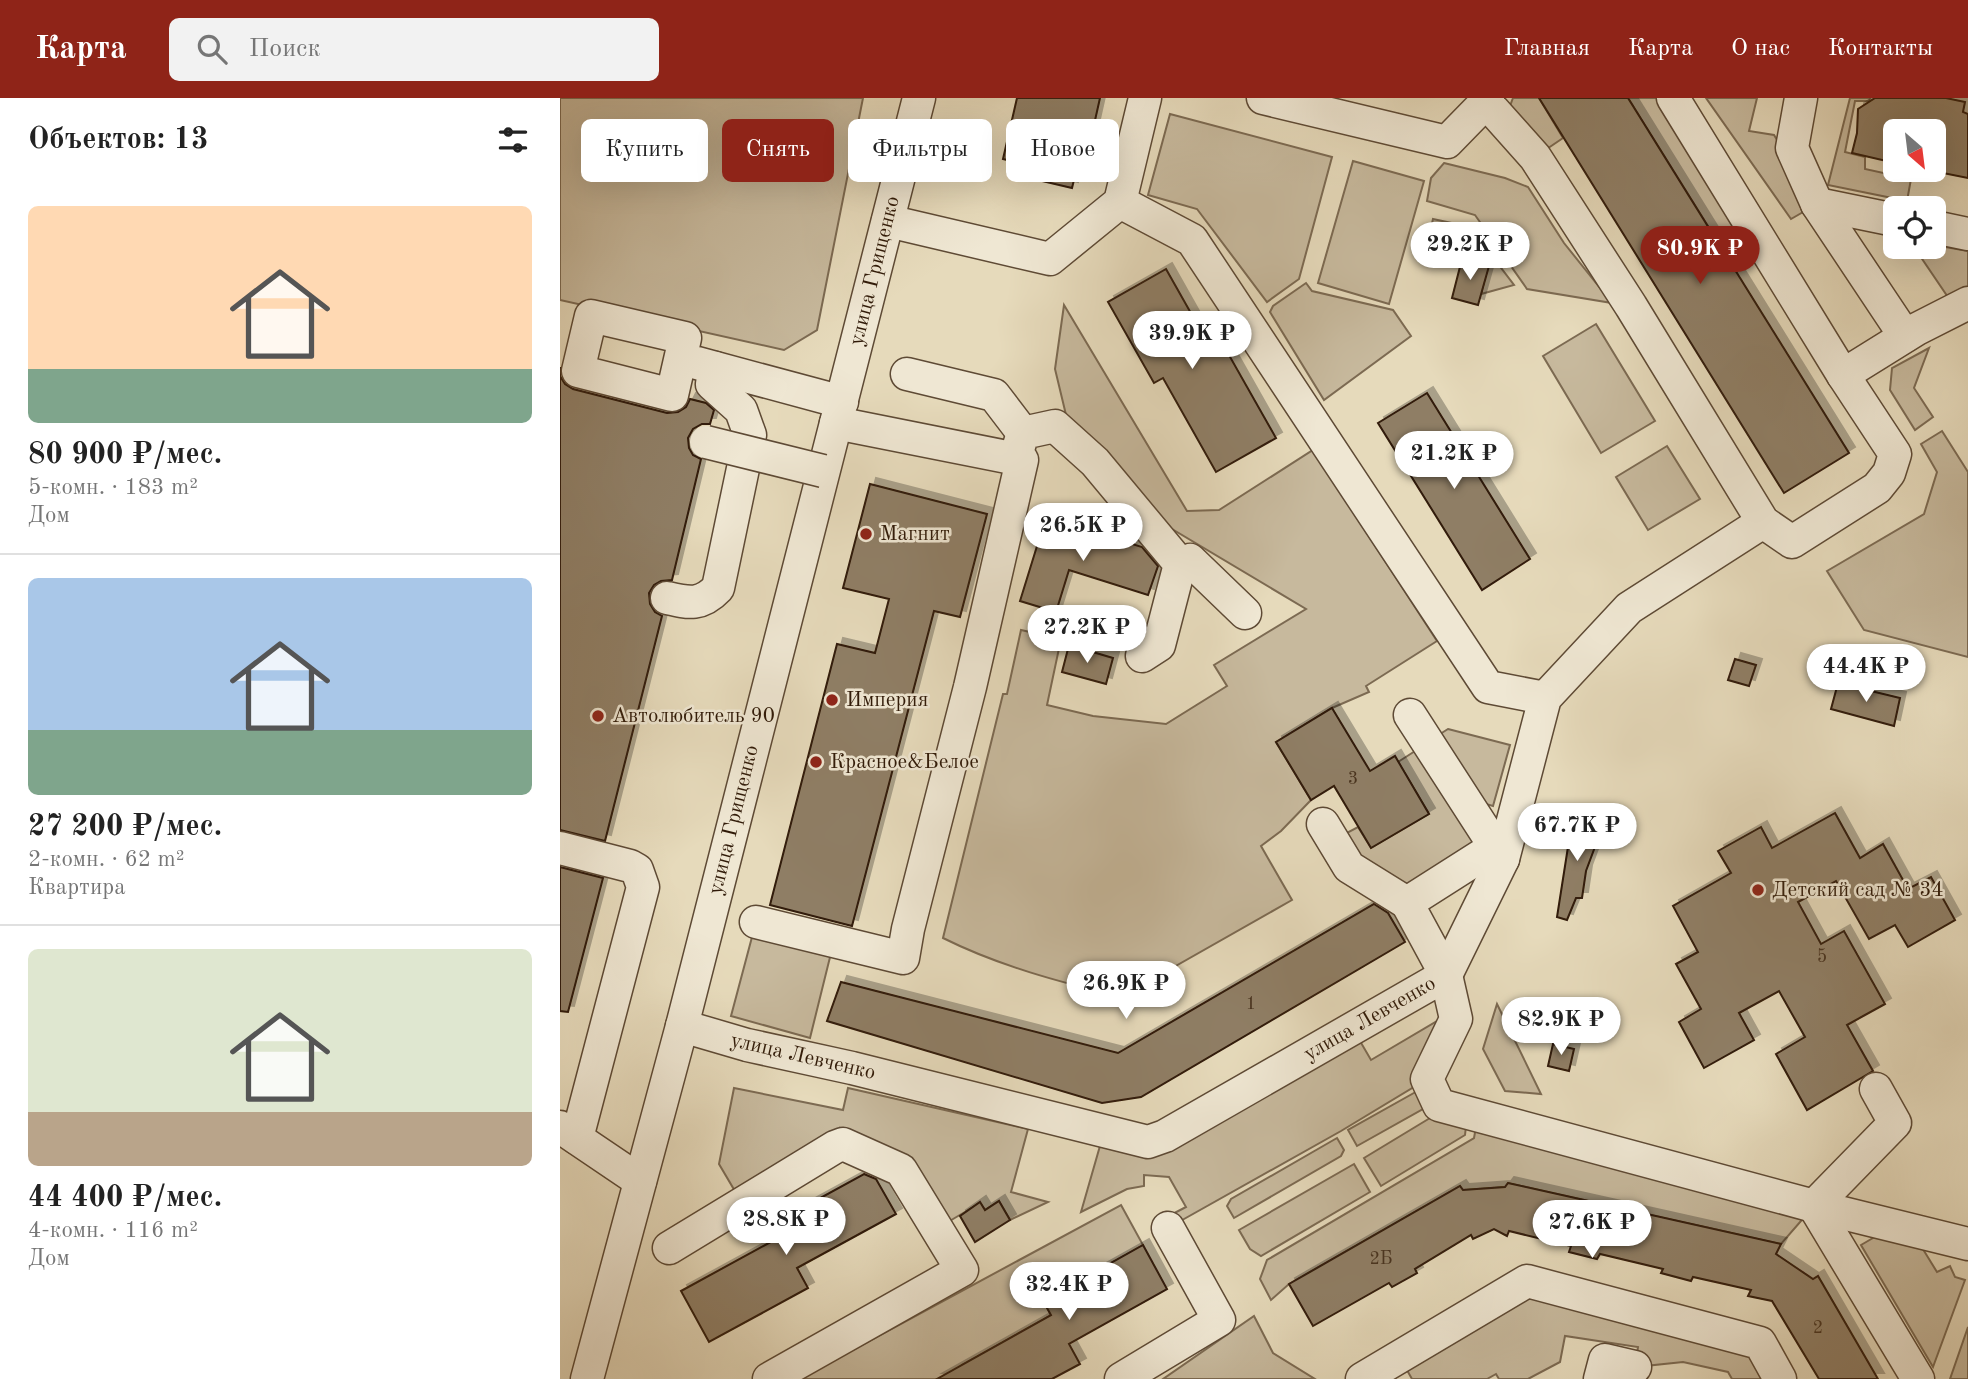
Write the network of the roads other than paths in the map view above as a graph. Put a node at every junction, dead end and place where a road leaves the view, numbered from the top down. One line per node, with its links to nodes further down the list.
1 (919, 98): 10 (street, улица Грищенко)
2 (1145, 98): 7 (street)
3 (1263, 98): 6 (street)
4 (1673, 98): 18 (street)
5 (1801, 98): 8 (street)
6 (1487, 100): 23 (street)
7 (1121, 202): 10 (street); 28 (street)
8 (1817, 204): 9 (street); 15 (street)
9 (1883, 218)
10 (888, 221): 19 (street, улица Грищенко)
11 (1946, 229): 12 (street)
12 (1968, 234)
13 (1968, 303): 15 (street)
14 (587, 335): 16 (street)
15 (1905, 336): 18 (street)
16 (715, 368): 19 (street); 25 (street)
17 (907, 374): 21 (street)
18 (1843, 375): 23 (street)
19 (839, 412): 21 (street); 22 (street, улица Грищенко)
20 (706, 442): 22 (street, bridge)
21 (1019, 446): 24 (street); 34 (street)
22 (823, 471): 36 (street, улица Грищенко)
23 (1763, 522): 28 (street)
24 (1180, 564): 26 (street); 27 (street)
25 (667, 598)
26 (1245, 613)
27 (1142, 656)
28 (1545, 698): 32 (street)
29 (1410, 715): 32 (street)
30 (1323, 824): 33 (street)
31 (560, 848): 38 (street)
32 (1499, 853): 33 (street); 35 (street)
33 (1406, 903): 35 (street)
34 (755, 922)
35 (1446, 975): 36 (street, улица Левченко); 40 (street, улица Левченко)
36 (682, 1026): 39 (street, улица Грищенко)
37 (1876, 1089): 40 (street)
38 (568, 1132): 39 (street)
39 (640, 1181): 45 (street, улица Грищенко)
40 (1814, 1206): 42 (street, улица Левченко); 51 (street)
41 (1168, 1228): 47 (street)
42 (1968, 1244)
43 (669, 1248): 46 (street)
44 (1635, 1367): 49 (street)
45 (587, 1379)
46 (769, 1379)
47 (1121, 1379)
48 (1362, 1379): 50 (street)
49 (1600, 1379)
50 (1780, 1379)
51 (1918, 1379)

